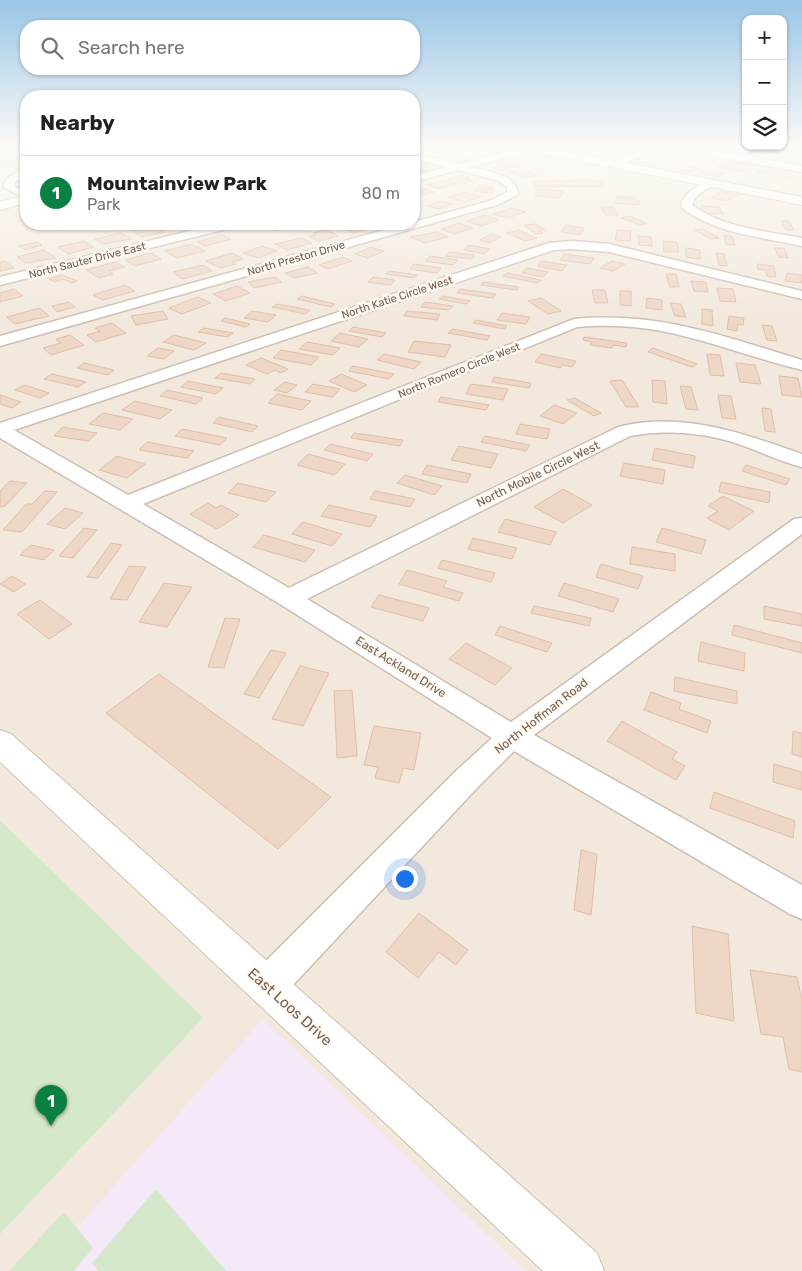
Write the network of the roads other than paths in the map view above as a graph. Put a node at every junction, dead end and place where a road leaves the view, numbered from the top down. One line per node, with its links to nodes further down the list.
1 (479, 206): 3 (street, North Preston Drive)
2 (686, 206): 6 (street)
3 (420, 223)
4 (207, 230): 7 (street, North Sauter Drive East)
5 (396, 230): 9 (street, North Preston Drive)
6 (802, 242)
7 (0, 281)
8 (802, 294): 11 (street, North Katie Circle West)
9 (0, 341)
10 (802, 365): 13 (street, North Romero Circle West)
11 (0, 429): 13 (street, East Ackland Drive)
12 (802, 461): 15 (street, North Mobile Circle West)
13 (127, 503): 15 (street, East Ackland Drive)
14 (802, 524): 16 (street, North Hoffman Road)
15 (288, 598): 16 (street, East Ackland Drive)
16 (512, 736): 18 (street, East Ackland Drive); 19 (street, North Hoffman Road)
17 (0, 743): 19 (street, East Loos Drive)
18 (802, 903)
19 (267, 986): 20 (street, East Loos Drive)
20 (579, 1271)

